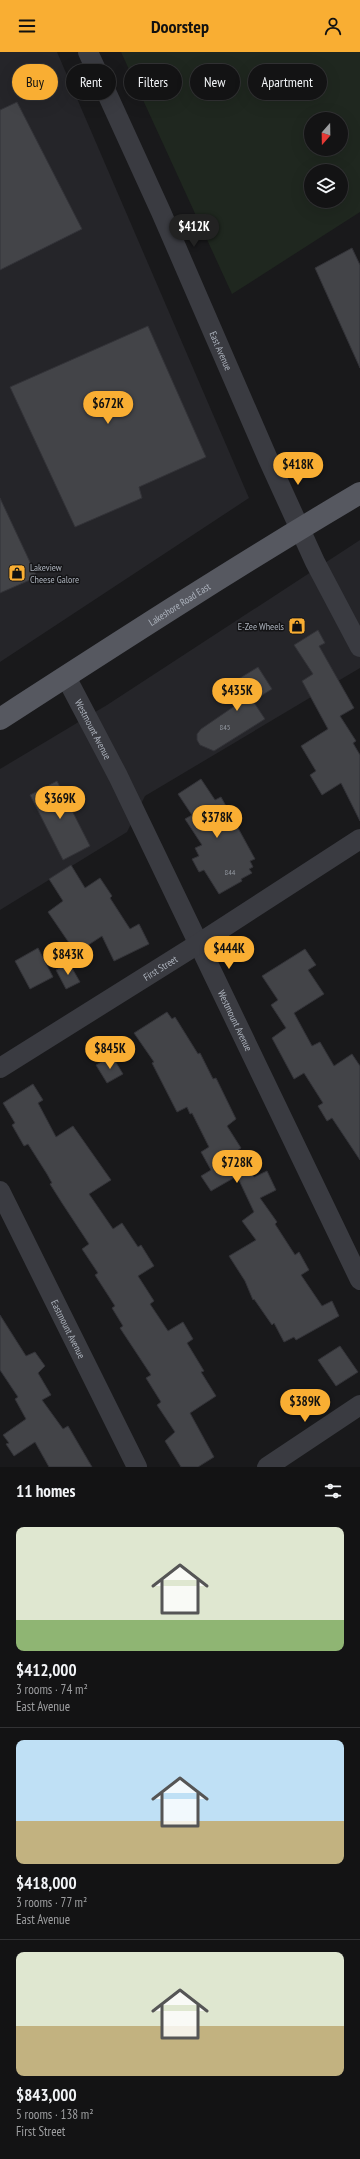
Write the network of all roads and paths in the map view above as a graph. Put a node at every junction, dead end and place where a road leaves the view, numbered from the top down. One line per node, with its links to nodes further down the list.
1 (88, 52): 3 (street, East Avenue)
2 (360, 492): 3 (main road, Lakeshore Road East)
3 (300, 527): 4 (street, East Avenue); 5 (main road, Lakeshore Road East)
4 (360, 647)
5 (66, 677): 6 (main road, Lakeshore Road East); 8 (street, Westmount Avenue)
6 (0, 720)
7 (360, 839): 8 (street, First Street)
8 (198, 944): 9 (street, First Street); 11 (street, Westmount Avenue)
9 (0, 1068)
10 (0, 1191): 13 (street, Eastmount Avenue)
11 (360, 1280)
12 (360, 1405): 14 (street)
13 (137, 1467)
14 (267, 1467)

